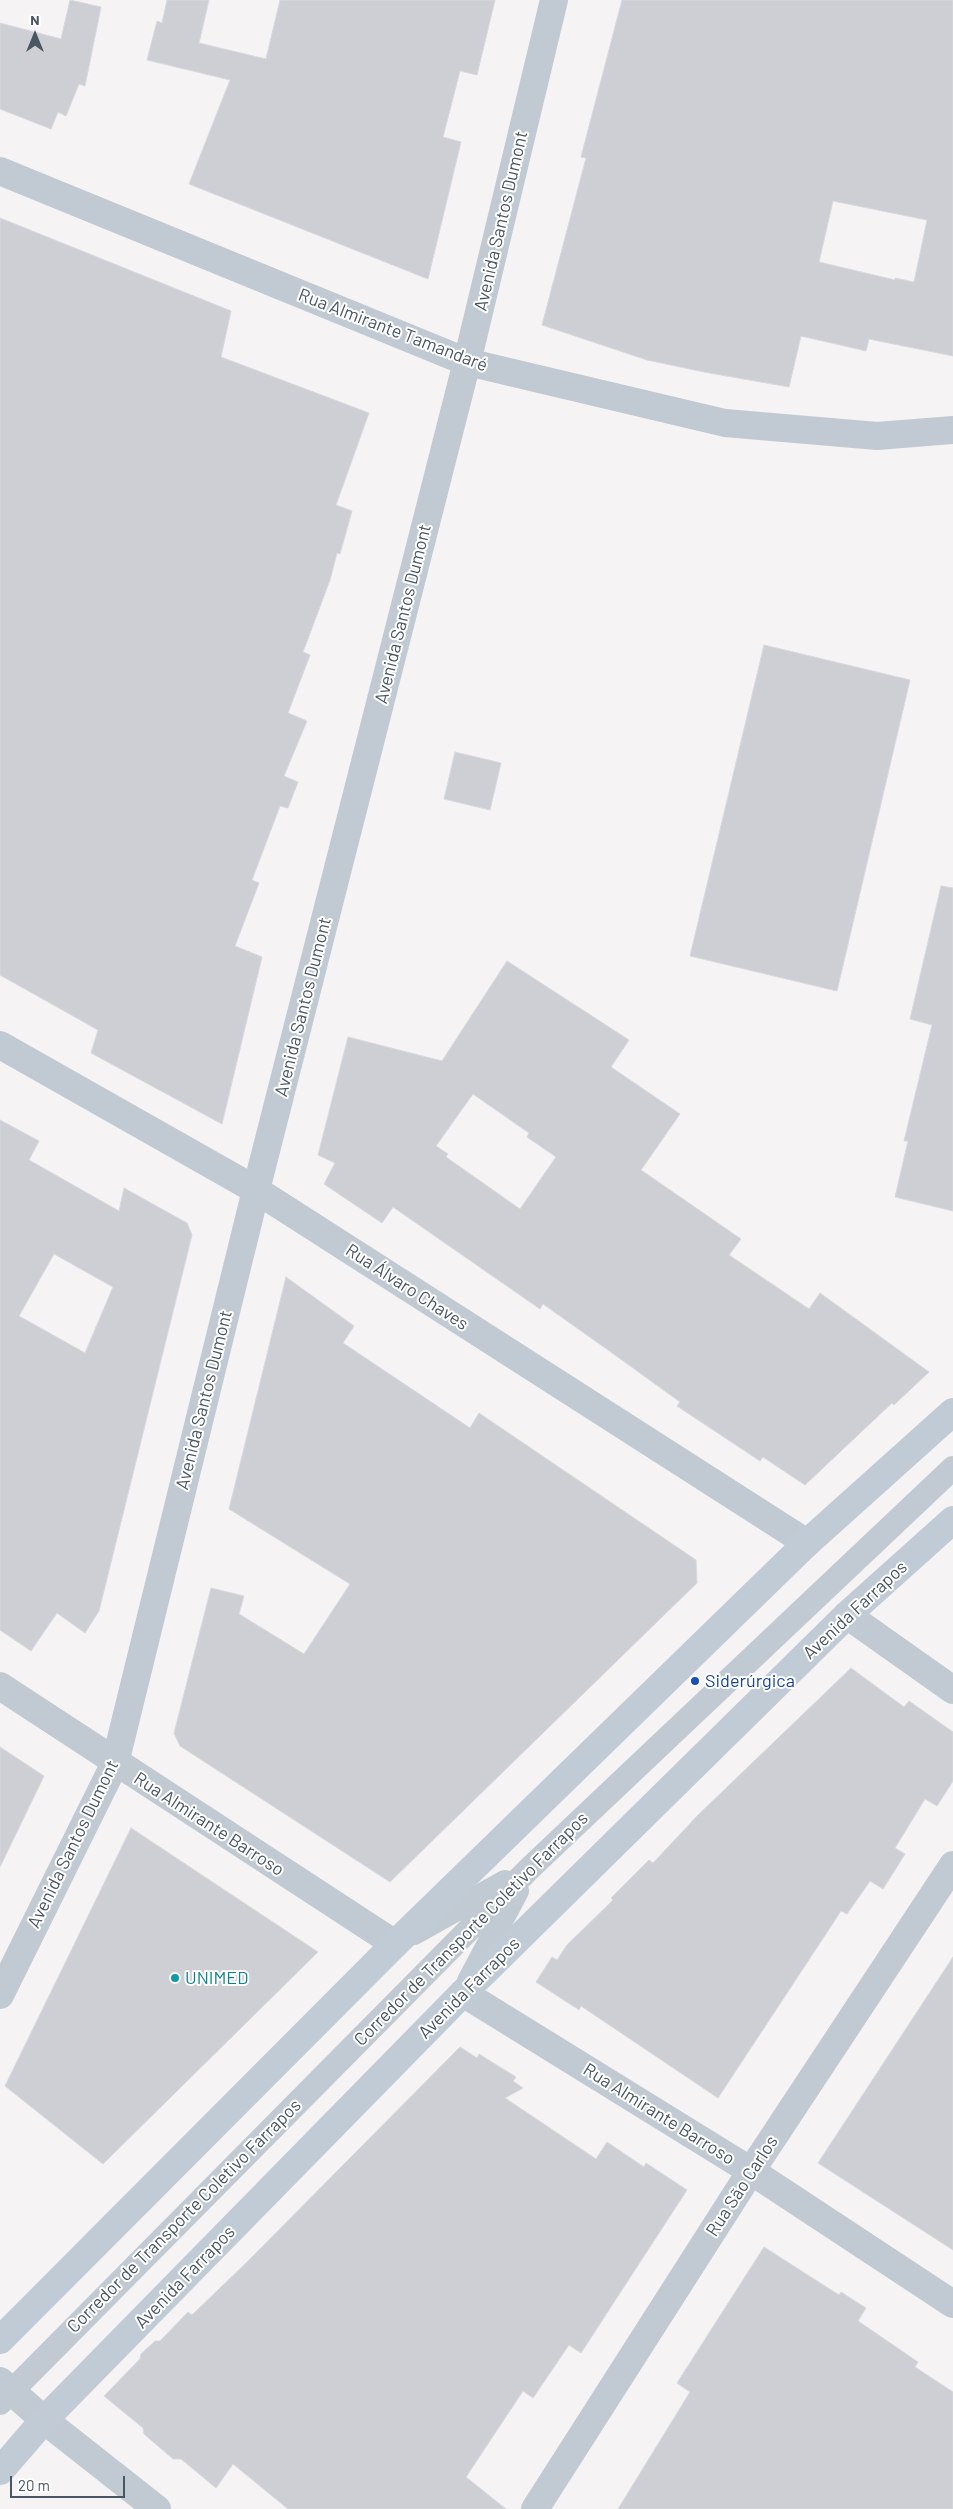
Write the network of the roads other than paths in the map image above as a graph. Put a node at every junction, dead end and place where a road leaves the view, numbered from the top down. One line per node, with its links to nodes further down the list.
1 (554, 0): 3 (street, Avenida Santos Dumont)
2 (0, 171): 3 (street, Rua Almirante Tamandaré)
3 (467, 362): 4 (street, Rua Almirante Tamandaré); 6 (street, Avenida Santos Dumont)
4 (953, 430)
5 (0, 1044): 6 (street, Rua Álvaro Chaves)
6 (256, 1190): 10 (street, Rua Álvaro Chaves); 14 (street, Avenida Santos Dumont)
7 (953, 1412): 10 (main road)
8 (953, 1468): 16 (lane, Corredor de Transporte Coletivo Farrapos)
9 (953, 1520): 11 (main road, Avenida Farrapos)
10 (807, 1543): 17 (main road)
11 (847, 1615): 13 (street); 18 (main road, Avenida Farrapos)
12 (0, 1686): 14 (street, Rua Almirante Barroso)
13 (953, 1690)
14 (115, 1763): 17 (street, Rua Almirante Barroso); 19 (street, Avenida Santos Dumont)
15 (953, 1865): 20 (street, Rua São Carlos)
16 (530, 1868): 17 (lane); 18 (lane); 23 (lane, Corredor de Transporte Coletivo Farrapos)
17 (395, 1944): 22 (main road)
18 (463, 1993): 20 (street, Rua Almirante Barroso); 24 (main road, Avenida Farrapos)
19 (0, 1995)
20 (751, 2171): 21 (street, Rua Almirante Barroso); 27 (street, Rua São Carlos)
21 (953, 2304)
22 (0, 2340)
23 (3, 2391): 24 (street)
24 (44, 2420): 25 (main road, Avenida Farrapos); 26 (street)
25 (0, 2471)
26 (157, 2509)
27 (535, 2509)

